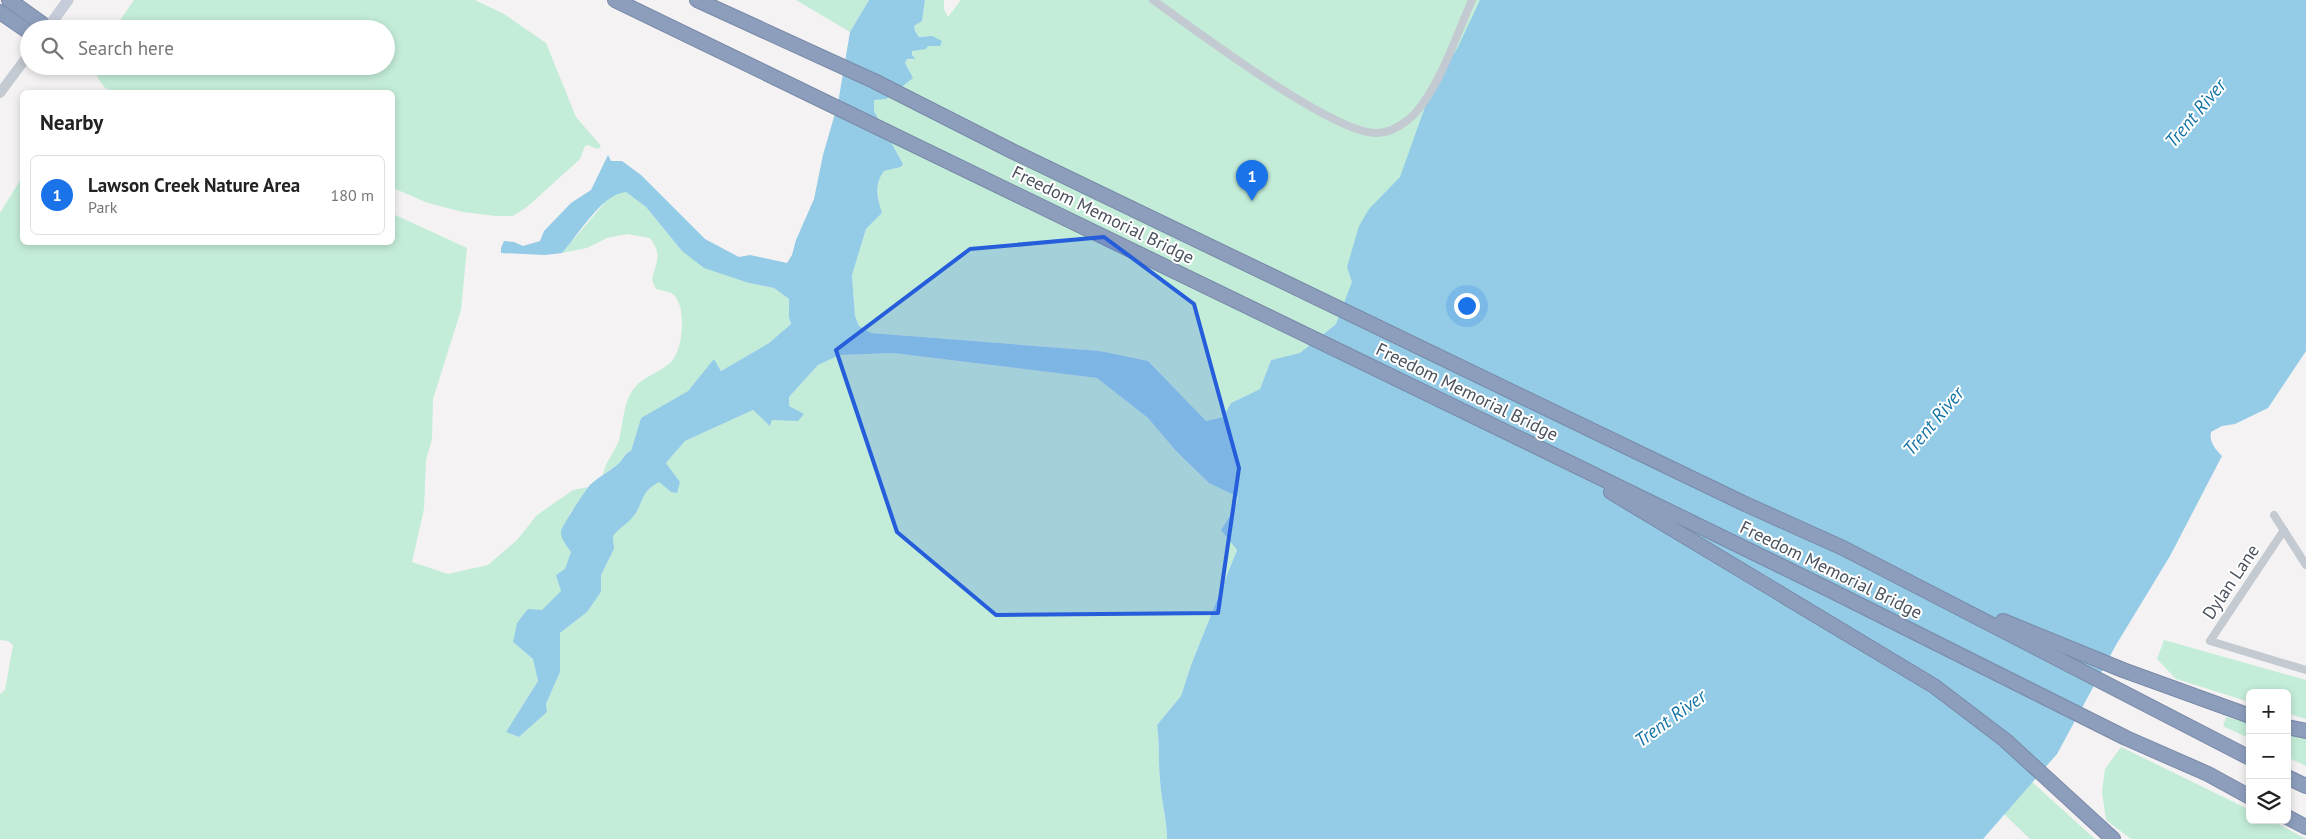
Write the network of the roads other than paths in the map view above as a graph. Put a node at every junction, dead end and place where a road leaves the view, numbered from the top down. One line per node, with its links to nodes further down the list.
1 (9, 0): 9 (highway)
2 (68, 0): 10 (main road)
3 (615, 0): 15 (highway, Freedom Memorial Bridge)
4 (697, 0): 12 (highway)
5 (714, 0): 12 (highway)
6 (1153, 0): 7 (street)
7 (1472, 0)
8 (0, 12): 11 (highway)
9 (36, 20)
10 (53, 20)
11 (20, 26)
12 (784, 40): 18 (highway, Freedom Memorial Bridge)
13 (20, 66): 14 (street)
14 (0, 94)
15 (1529, 443): 27 (highway, Freedom Memorial Bridge); 30 (highway)
16 (2274, 515): 17 (street)
17 (2284, 530): 19 (street); 20 (street, Dylan Lane)
18 (1859, 557): 21 (highway); 24 (highway, Freedom Memorial Bridge)
19 (2306, 565)
20 (2306, 670)
21 (2246, 715)
22 (2291, 727): 23 (highway)
23 (2306, 731)
24 (2246, 756)
25 (2291, 779): 26 (highway)
26 (2306, 786)
27 (2246, 795)
28 (2291, 819): 29 (highway)
29 (2306, 827)
30 (2113, 839)

